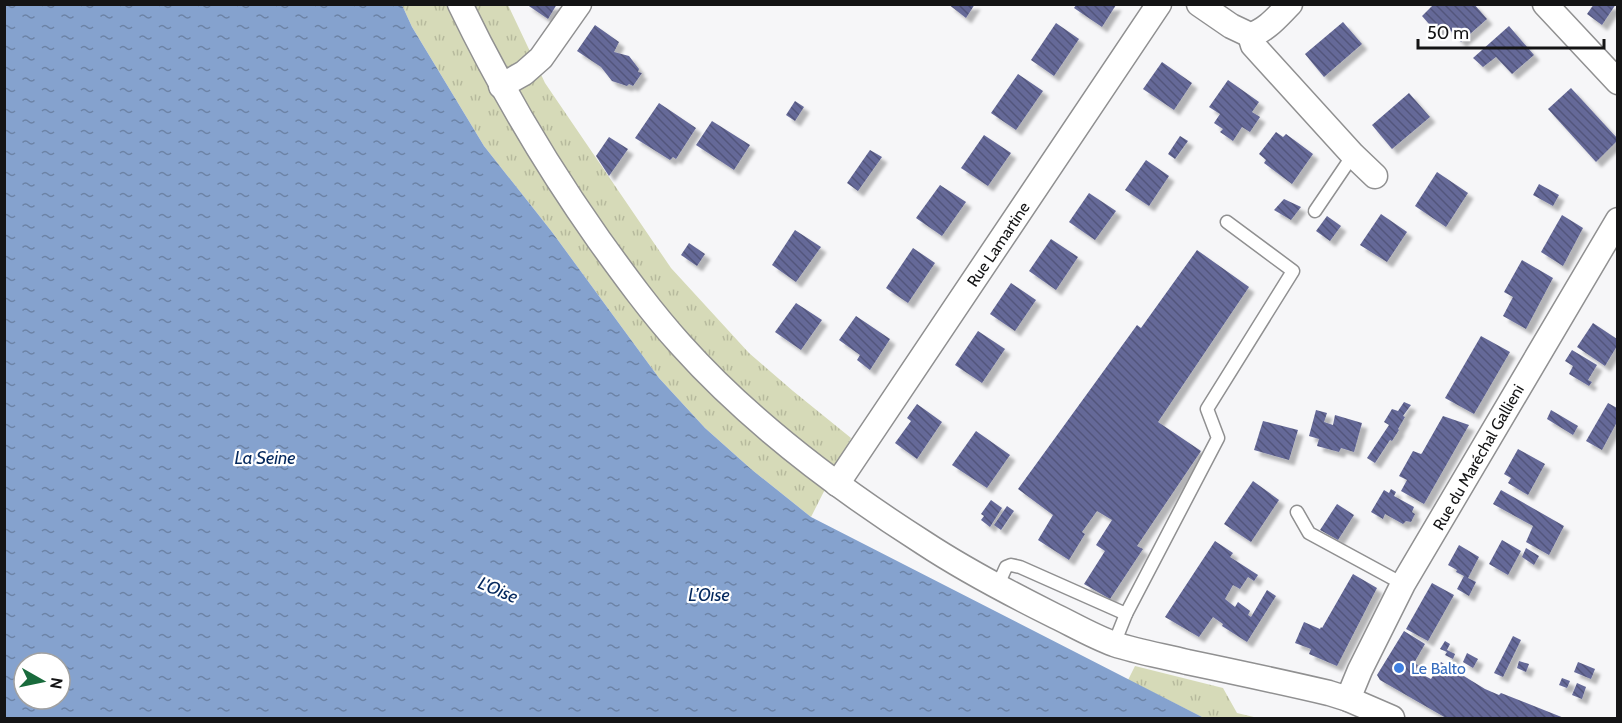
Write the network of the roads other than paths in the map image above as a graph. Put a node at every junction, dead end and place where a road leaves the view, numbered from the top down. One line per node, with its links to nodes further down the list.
1 (460, 4): 9 (street)
2 (579, 4): 9 (street)
3 (1159, 4): 15 (street, Rue Lamartine)
4 (1199, 4): 7 (street)
5 (1290, 4): 7 (street)
6 (1545, 4): 8 (street)
7 (1250, 35): 10 (street)
8 (1617, 82)
9 (501, 86): 15 (street)
10 (1353, 154): 11 (street); 12 (lane)
11 (1375, 176)
12 (1315, 211)
13 (1617, 220): 17 (street, Rue du Maréchal Gallieni)
14 (1227, 222): 19 (lane)
15 (837, 484): 18 (street)
16 (1297, 512): 17 (lane)
17 (1403, 584): 21 (street, Rue du Maréchal Gallieni)
18 (997, 586): 19 (lane); 20 (street)
19 (1126, 614): 20 (lane)
20 (1114, 644): 21 (street)
21 (1348, 699): 22 (street)
22 (1392, 718)

